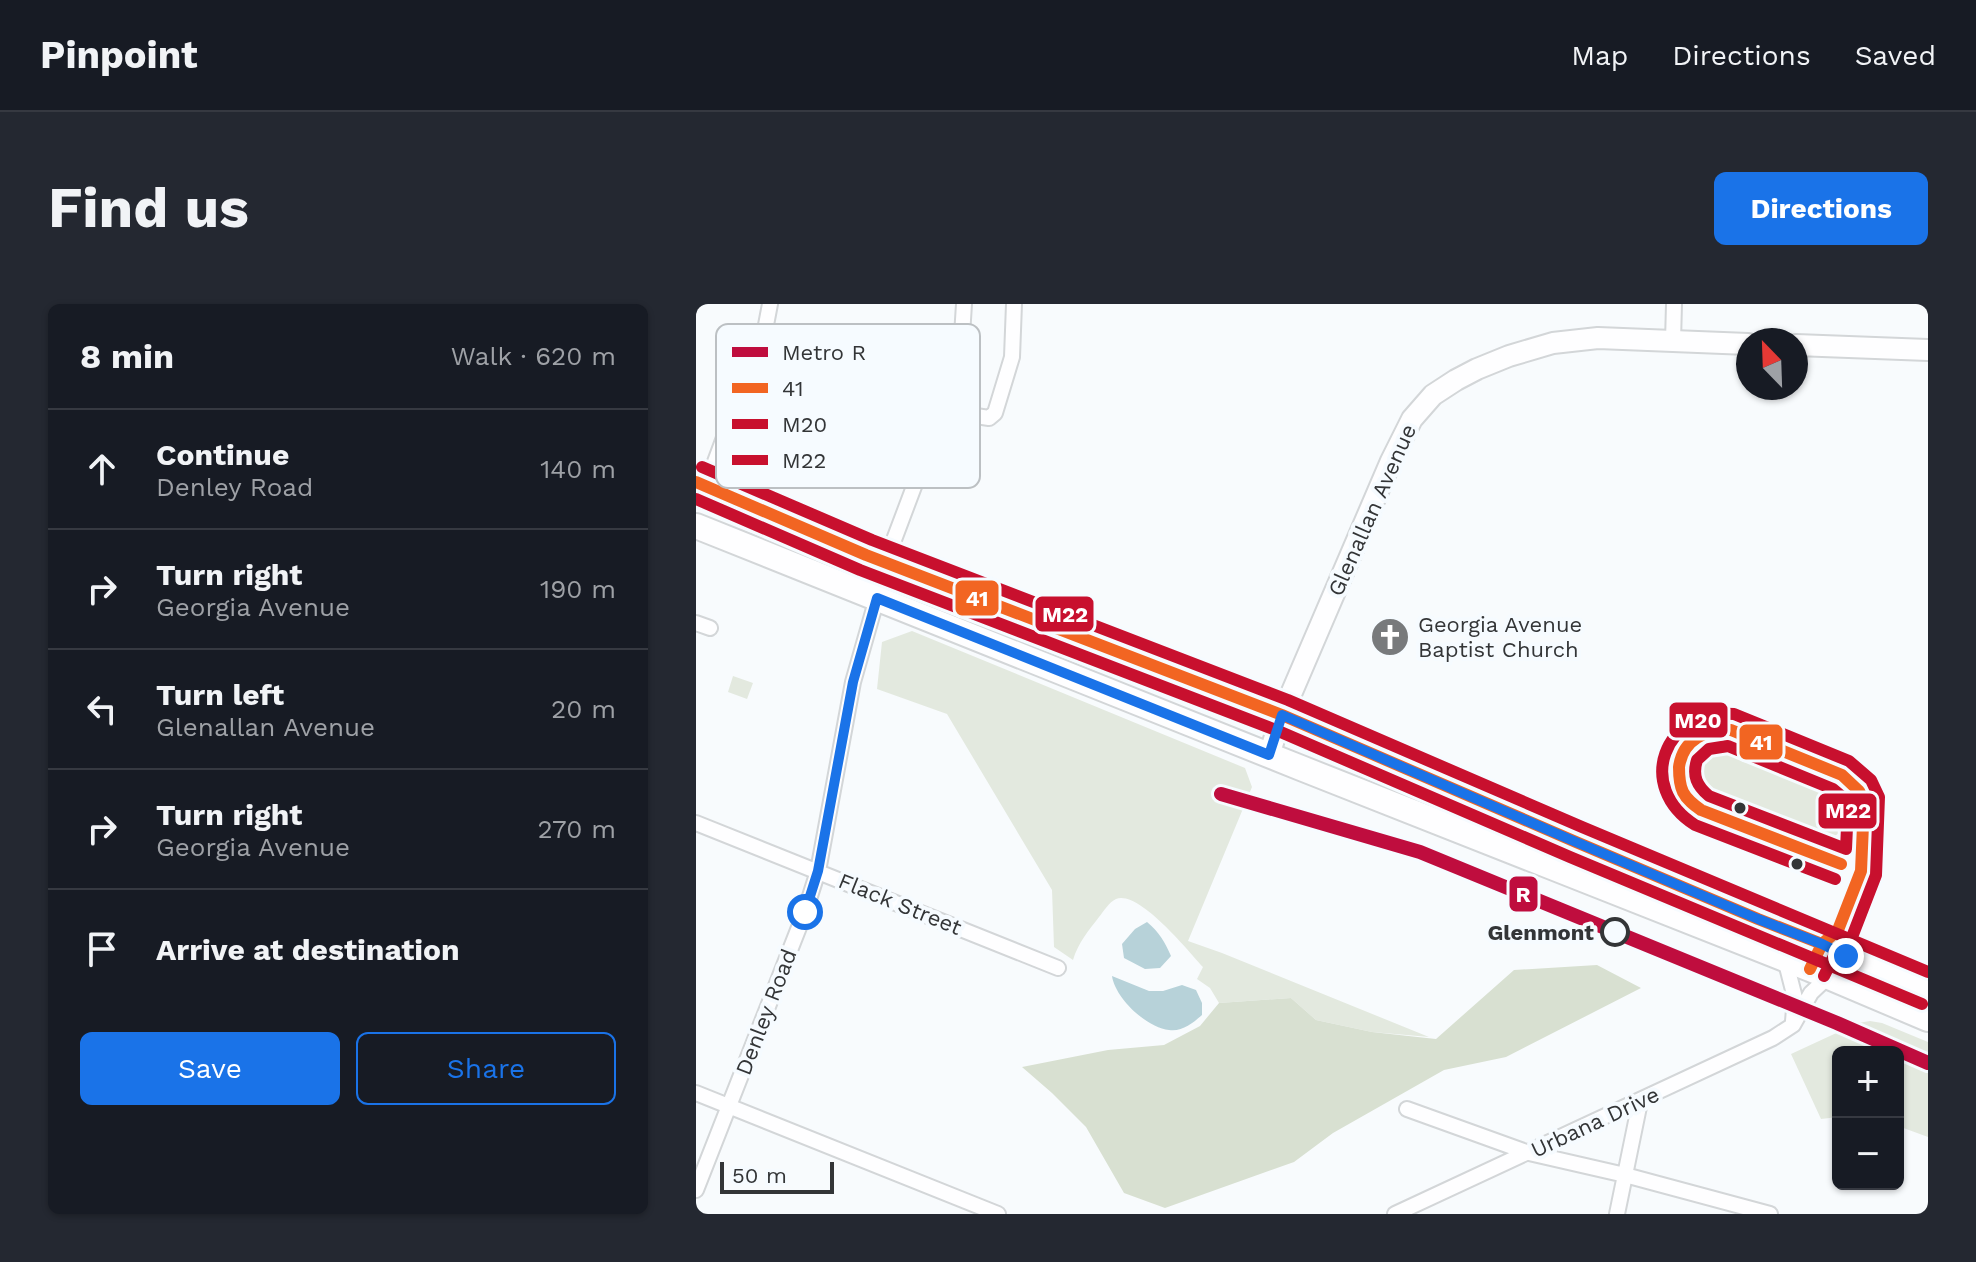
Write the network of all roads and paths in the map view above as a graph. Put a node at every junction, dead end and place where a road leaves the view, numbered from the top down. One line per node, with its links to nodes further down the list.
1 (770, 304): 5 (street)
2 (964, 304): 6 (street)
3 (1014, 304): 11 (street)
4 (1674, 304): 7 (street)
5 (766, 324)
6 (963, 324)
7 (1673, 341): 8 (street, Glenallan Avenue); 18 (street, Glenallan Avenue)
8 (1736, 344)
9 (1808, 345): 10 (street)
10 (1928, 350)
11 (980, 417)
12 (716, 447): 13 (street)
13 (701, 484): 16 (main road)
14 (913, 488): 16 (street)
15 (696, 526): 17 (main road)
16 (886, 561): 18 (main road)
17 (877, 598): 19 (main road); 21 (street, Denley Road)
18 (1282, 715): 19 (street, Glenallan Avenue); 25 (main road)
19 (1269, 755): 22 (main road)
20 (696, 823): 21 (street, Flack Street)
21 (818, 871): 23 (street, Flack Street); 30 (street, Denley Road)
22 (1785, 959): 24 (main road); 27 (street)
23 (1058, 968)
24 (1828, 977): 26 (main road); 27 (street, Urbana Drive)
25 (1928, 989)
26 (1928, 1019)
27 (1793, 1025): 29 (street, Urbana Drive)
28 (696, 1093): 30 (street)
29 (1640, 1102): 32 (street, Urbana Drive); 33 (street)
30 (729, 1106): 34 (street, Denley Road); 35 (street)
31 (1407, 1109): 32 (street)
32 (1529, 1153): 33 (street); 36 (street, Urbana Drive)
33 (1625, 1175): 37 (street); 38 (street)
34 (696, 1190)
35 (996, 1214)
36 (1395, 1214)
37 (1617, 1214)
38 (1770, 1214)

